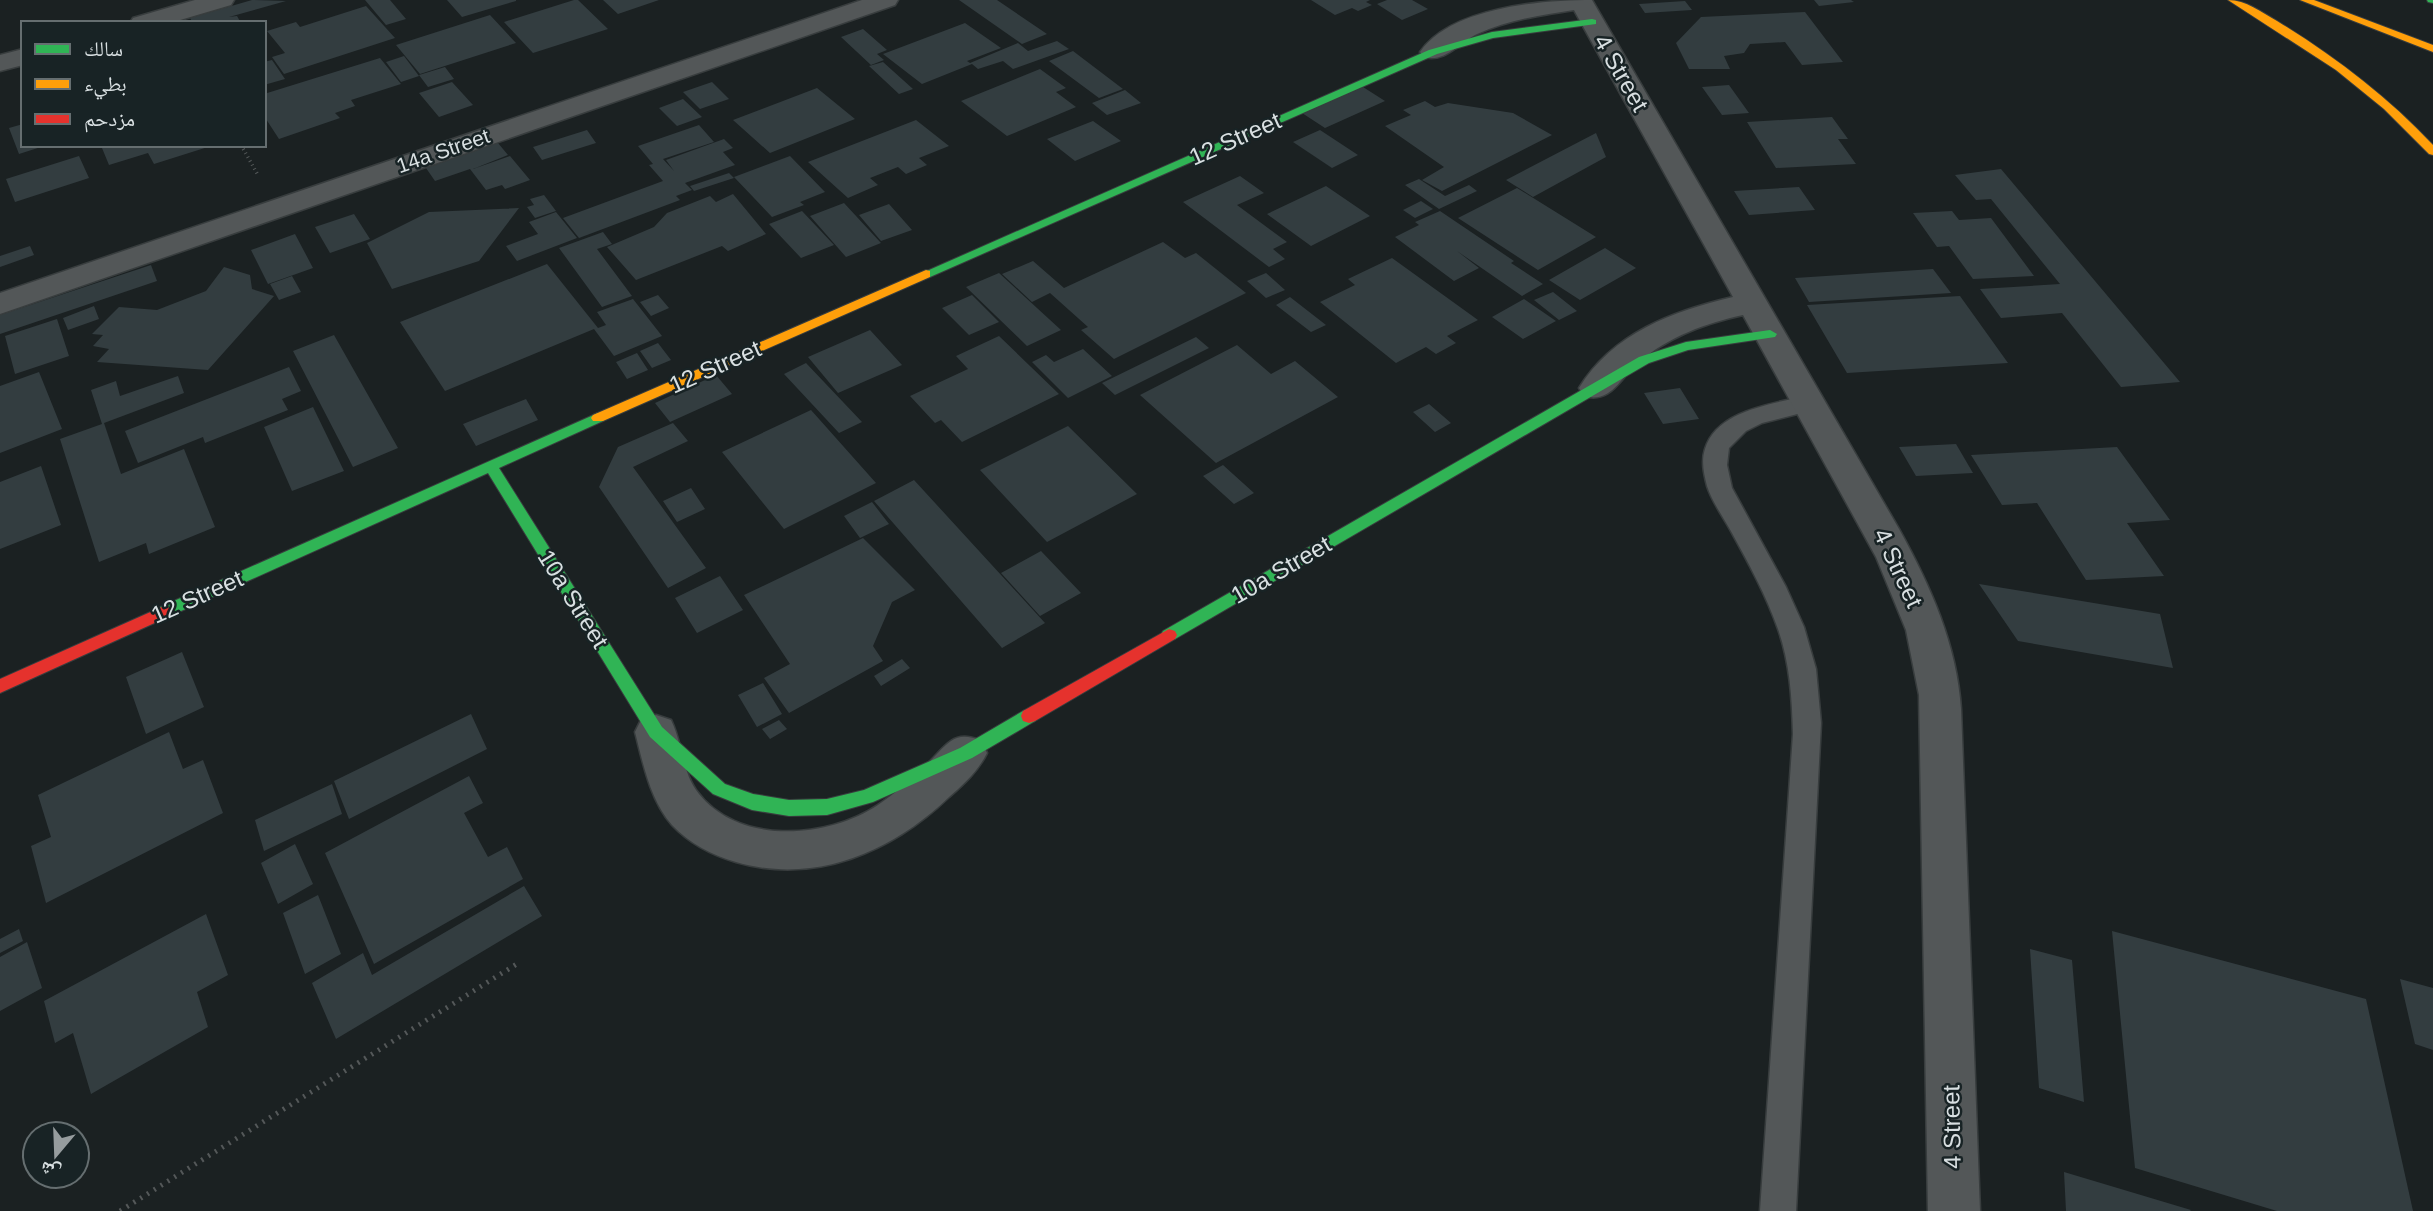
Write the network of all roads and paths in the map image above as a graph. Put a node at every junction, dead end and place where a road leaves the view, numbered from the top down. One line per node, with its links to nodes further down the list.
1 (222, 0): 6 (street)
2 (886, 0): 12 (street, 14a Street)
3 (2233, 0): 11 (street)
4 (2305, 0): 7 (street)
5 (1585, 8): 8 (street, 12 Street); 13 (street, 4 Street)
6 (149, 21)
7 (2433, 49)
8 (1433, 52): 16 (street, 12 Street)
9 (21, 58): 10 (street)
10 (0, 63)
11 (2433, 152)
12 (0, 304)
13 (1761, 319): 14 (street, 10a Street); 15 (street, 4 Street)
14 (1597, 388): 19 (street, 10a Street)
15 (1809, 403): 22 (lane); 23 (street, 4 Street)
16 (490, 465): 17 (street, 12 Street); 18 (street, 10a Street)
17 (0, 686)
18 (656, 732): 19 (street, 10a Street)
19 (966, 753)
20 (520, 961): 21 (path)
21 (120, 1211)
22 (1778, 1211)
23 (1954, 1211)

